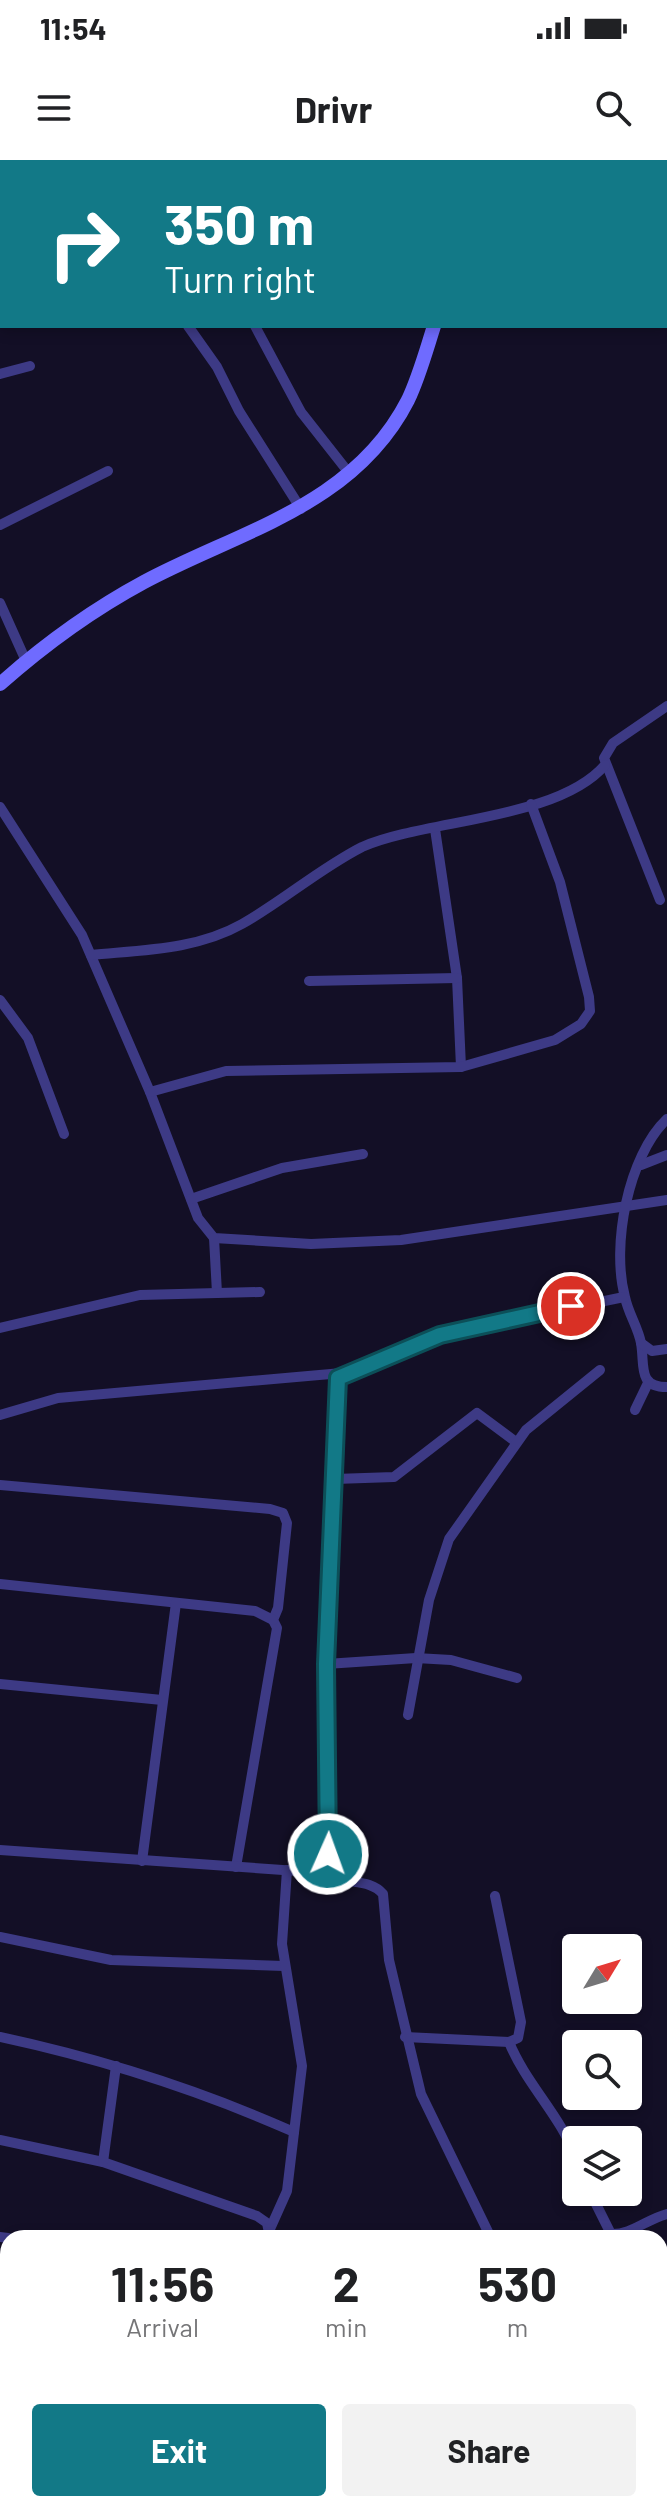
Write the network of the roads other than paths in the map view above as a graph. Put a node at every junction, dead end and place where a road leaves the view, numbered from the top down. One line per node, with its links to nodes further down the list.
1 (189, 328): 8 (street)
2 (256, 328): 7 (street)
3 (433, 328): 7 (main road)
4 (30, 366): 5 (street)
5 (0, 374)
6 (108, 471): 9 (street)
7 (349, 473): 8 (main road)
8 (301, 509): 11 (main road)
9 (0, 525)
10 (0, 603): 11 (street)
11 (26, 661): 12 (main road)
12 (0, 684)
13 (667, 706): 14 (street)
14 (605, 765): 15 (street); 18 (street)
15 (531, 804): 17 (street); 23 (street)
16 (0, 807): 19 (street)
17 (435, 829): 19 (street); 20 (street)
18 (660, 900)
19 (91, 955): 24 (street)
20 (457, 978): 21 (street); 23 (street)
21 (309, 981)
22 (0, 1000): 26 (street)
23 (461, 1067): 24 (street)
24 (150, 1092): 30 (street)
25 (667, 1119): 29 (street)
26 (64, 1134)
27 (363, 1154): 30 (street)
28 (667, 1155): 29 (street)
29 (641, 1165): 32 (street)
30 (191, 1199): 33 (street)
31 (667, 1200): 32 (street)
32 (624, 1205): 33 (street); 36 (street)
33 (214, 1238): 35 (street)
34 (260, 1292): 35 (street)
35 (217, 1293): 37 (street)
36 (624, 1297): 38 (street); 41 (street)
37 (0, 1328)
38 (641, 1343): 39 (street); 42 (street)
39 (667, 1349)
40 (600, 1370): 46 (street)
41 (345, 1373): 45 (street); 47 (street)
42 (648, 1383): 43 (street); 44 (street)
43 (667, 1387)
44 (635, 1410)
45 (0, 1415)
46 (516, 1442): 47 (street); 52 (street)
47 (335, 1479): 53 (street)
48 (0, 1485): 51 (street)
49 (0, 1584): 50 (street)
50 (176, 1603): 51 (street); 56 (street)
51 (273, 1620): 60 (street)
52 (416, 1658): 53 (street); 54 (street); 57 (street)
53 (326, 1664): 62 (street)
54 (517, 1678)
55 (0, 1684): 56 (street)
56 (162, 1700): 59 (street)
57 (408, 1715)
58 (0, 1850): 59 (street)
59 (142, 1861): 60 (street)
60 (236, 1867): 61 (street)
61 (287, 1870): 62 (street); 65 (street)
62 (326, 1873): 67 (street)
63 (495, 1896): 68 (street)
64 (0, 1937): 65 (street)
65 (284, 1966): 71 (street)
66 (0, 2037): 69 (street)
67 (405, 2037): 68 (street); 78 (street)
68 (509, 2042): 70 (street)
69 (116, 2066): 71 (street); 73 (street)
70 (562, 2128)
71 (294, 2132): 77 (street)
72 (0, 2140): 73 (street)
73 (103, 2162): 76 (street)
74 (597, 2206): 79 (street)
75 (667, 2214): 80 (street)
76 (267, 2230)
77 (272, 2230)
78 (487, 2230)
79 (609, 2230)
80 (630, 2230)

